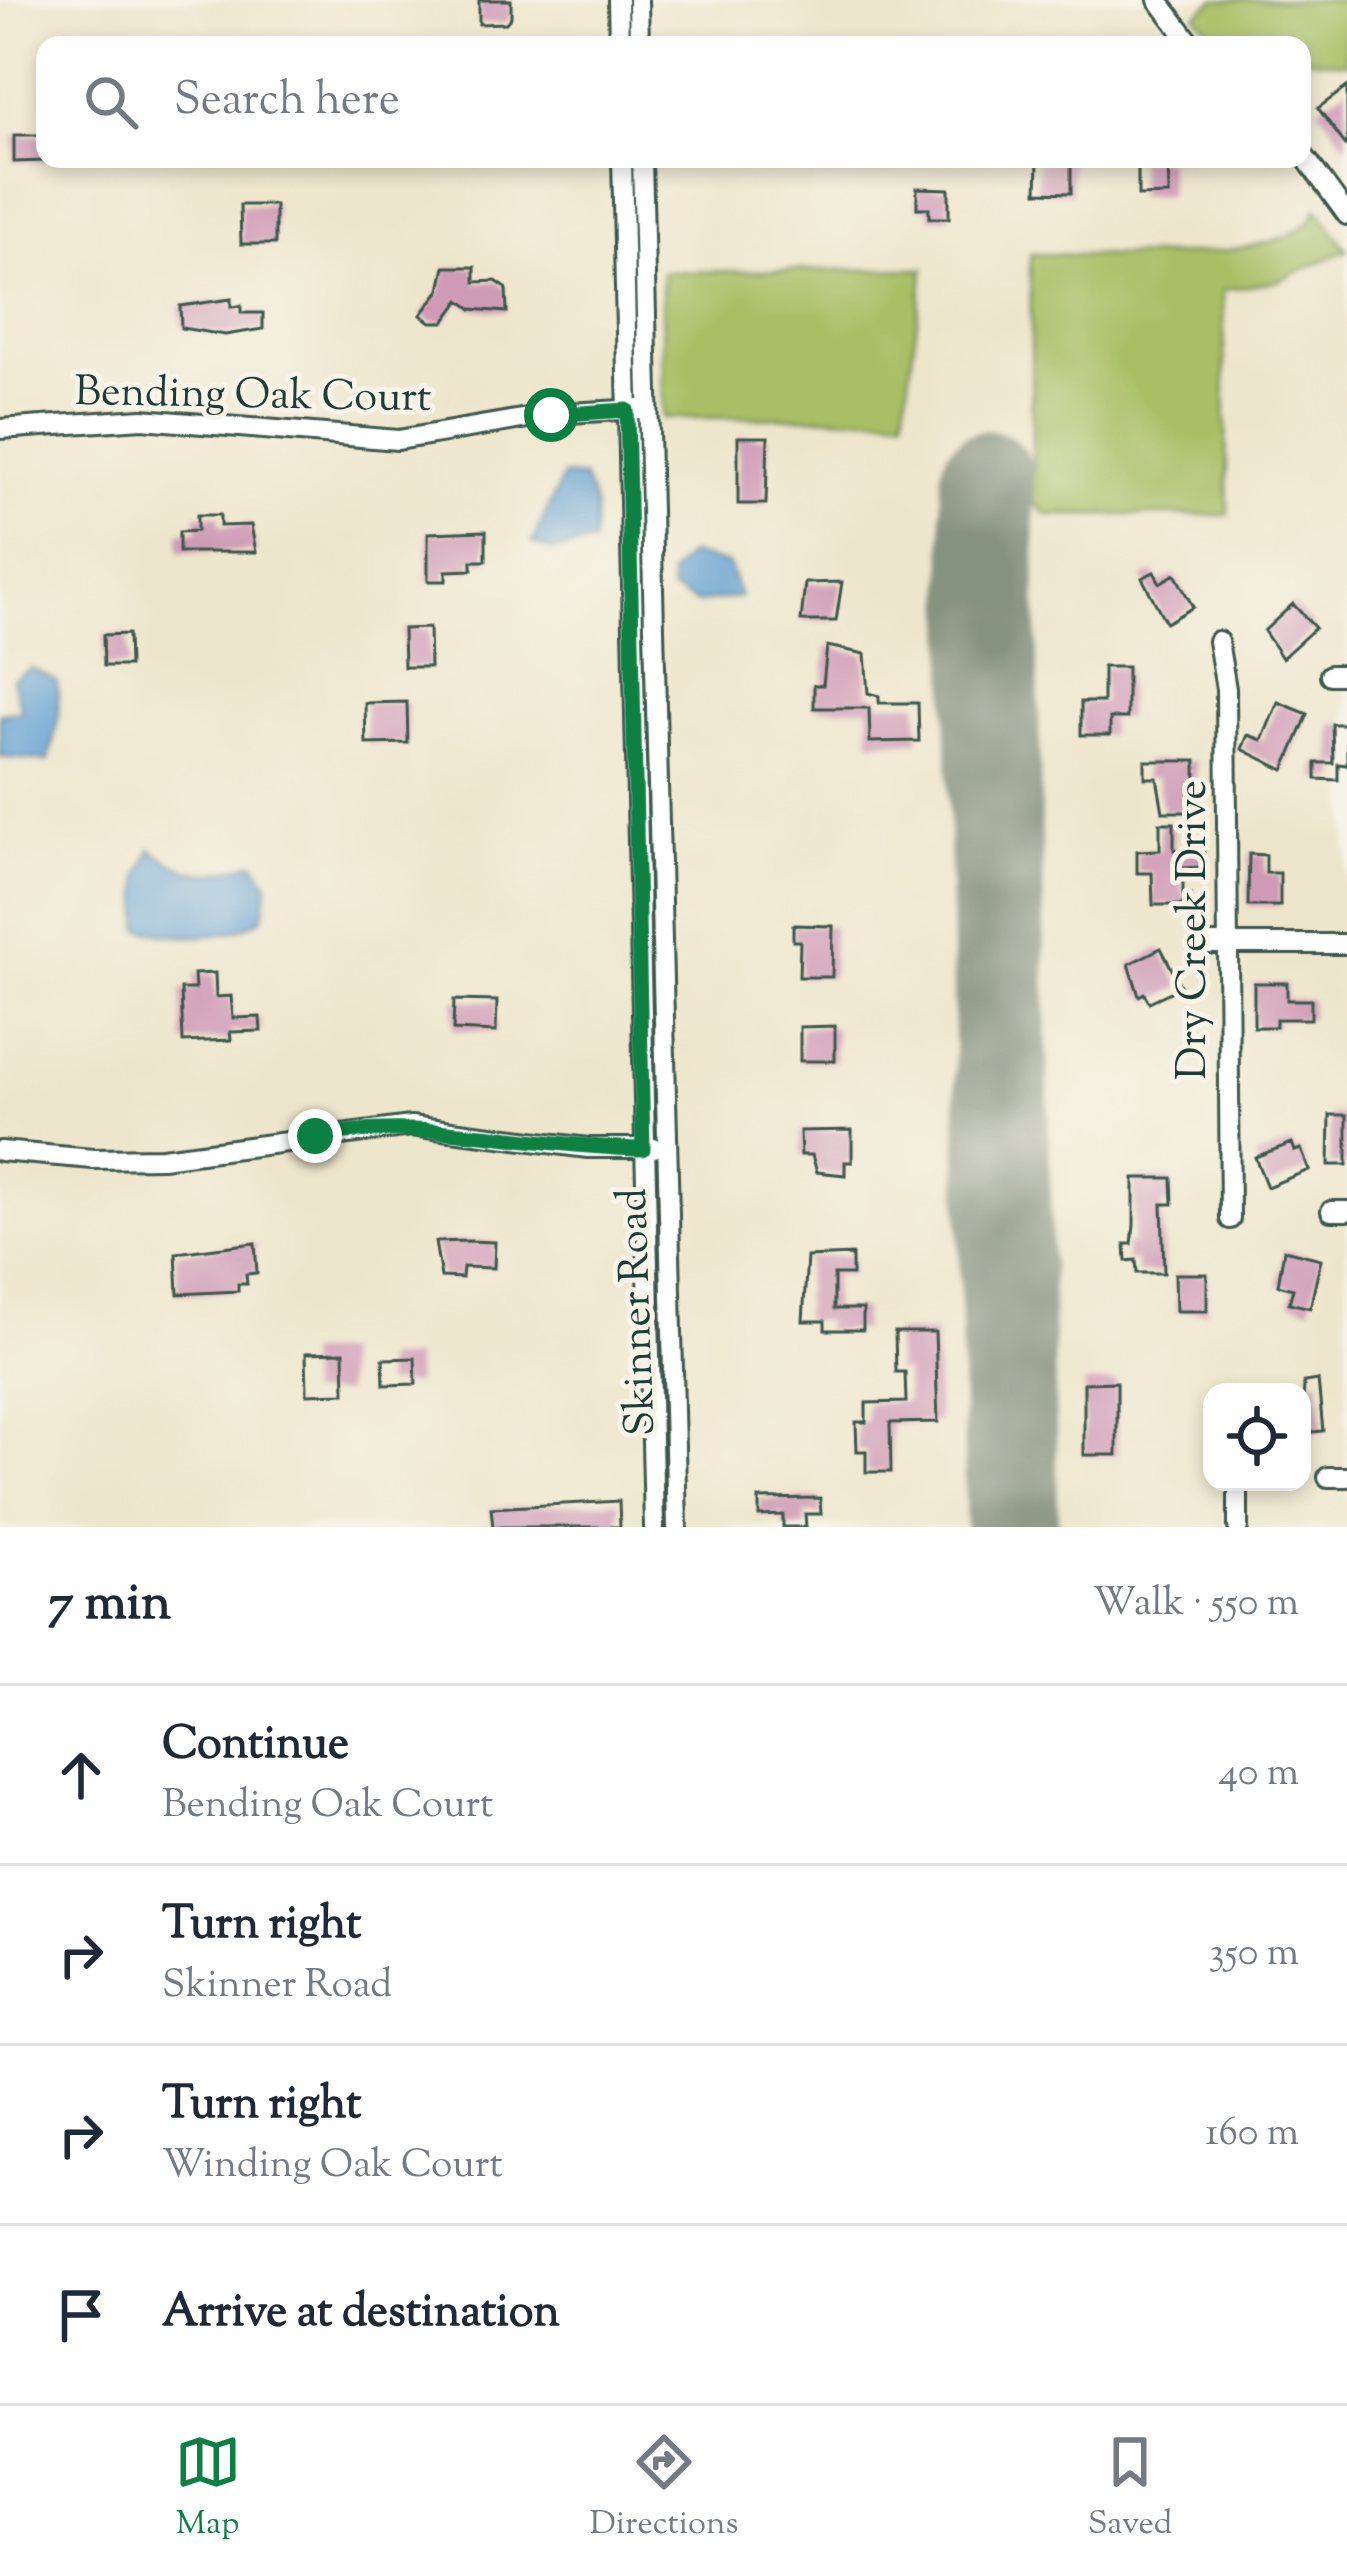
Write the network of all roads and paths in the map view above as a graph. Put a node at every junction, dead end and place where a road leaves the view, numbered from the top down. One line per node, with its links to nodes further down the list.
1 (618, 0): 4 (street)
2 (638, 0): 5 (street)
3 (1158, 0): 6 (street)
4 (619, 36)
5 (639, 36)
6 (1185, 36)
7 (1311, 165): 10 (street)
8 (623, 168): 11 (street, Skinner Road)
9 (642, 168): 11 (street, Skinner Road)
10 (1347, 215)
11 (637, 410): 12 (street, Bending Oak Court); 17 (street, Skinner Road); 18 (street, Skinner Road)
12 (0, 429)
13 (1218, 641): 15 (street, Dry Creek Drive)
14 (1201, 944): 15 (street)
15 (1224, 944): 16 (street); 20 (street, Dry Creek Drive)
16 (1347, 944)
17 (664, 1148): 18 (street); 23 (street, Skinner Road)
18 (643, 1149): 19 (street); 22 (street, Skinner Road)
19 (0, 1151)
20 (1230, 1220)
21 (1238, 1491): 24 (street)
22 (654, 1527)
23 (677, 1527)
24 (1238, 1527)

